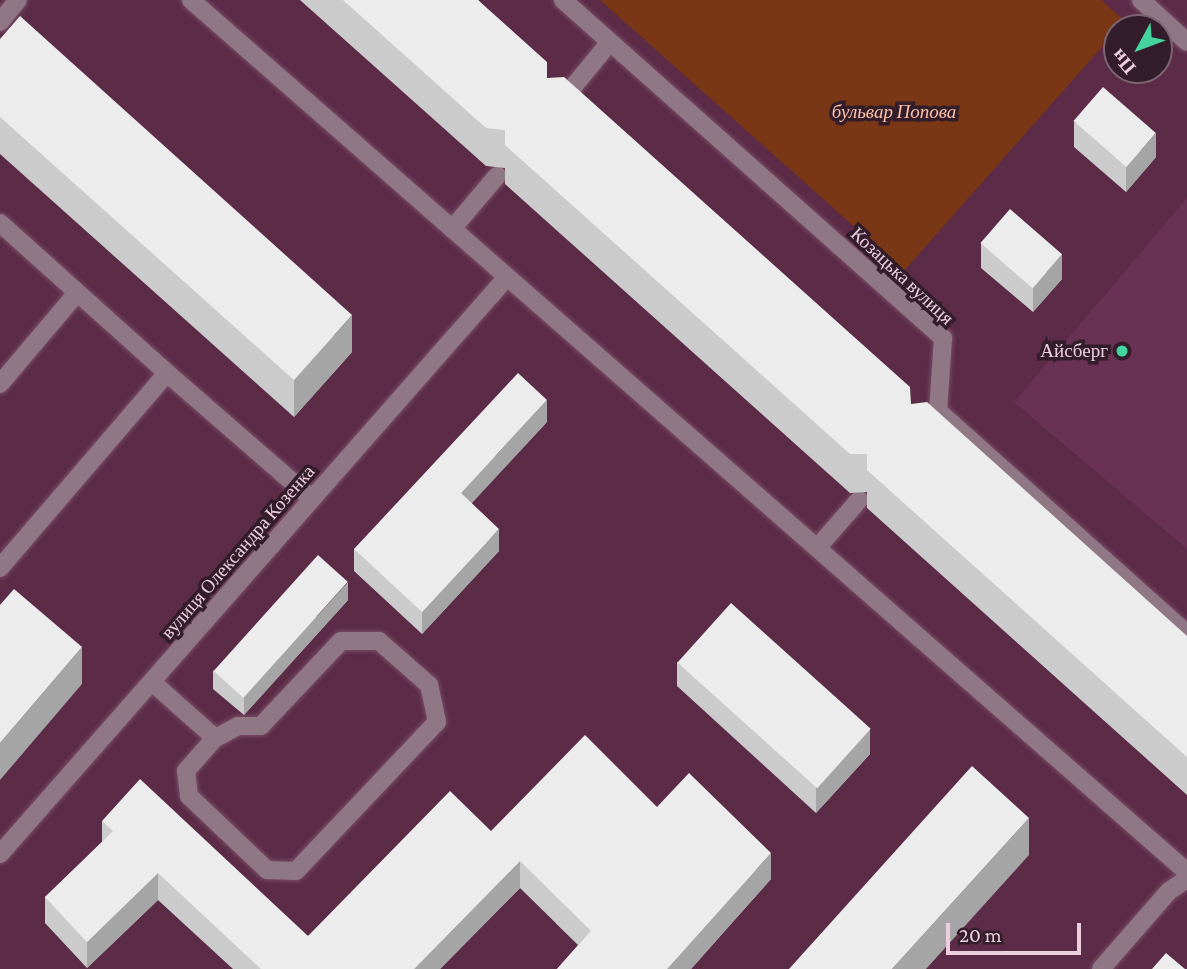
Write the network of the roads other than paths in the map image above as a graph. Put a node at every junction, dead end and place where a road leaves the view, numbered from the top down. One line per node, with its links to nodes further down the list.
1 (18, 0): 5 (street)
2 (191, 0): 11 (street)
3 (563, 0): 6 (street, Козацька вулиця)
4 (1141, 0): 7 (street)
5 (0, 22)
6 (610, 42): 8 (street); 16 (street, Козацька вулиця)
7 (1187, 42)
8 (555, 108)
9 (497, 176): 11 (street)
10 (0, 223): 13 (street)
11 (452, 229): 12 (street)
12 (507, 277): 18 (street, вулиця Олександра Козенка); 20 (street)
13 (76, 294): 14 (street); 15 (street)
14 (167, 373): 18 (street); 21 (street)
15 (0, 384)
16 (938, 411): 17 (street); 22 (street)
17 (925, 426)
18 (312, 499): 23 (street, вулиця Олександра Козенка)
19 (859, 500): 20 (street)
20 (817, 548): 26 (street)
21 (0, 568)
22 (1187, 634)
23 (152, 682): 24 (street); 25 (street, вулиця Олександра Козенка)
24 (215, 738): 24 (street)
25 (0, 854)
26 (1187, 872)
27 (1187, 879): 28 (street)
28 (1101, 969)

